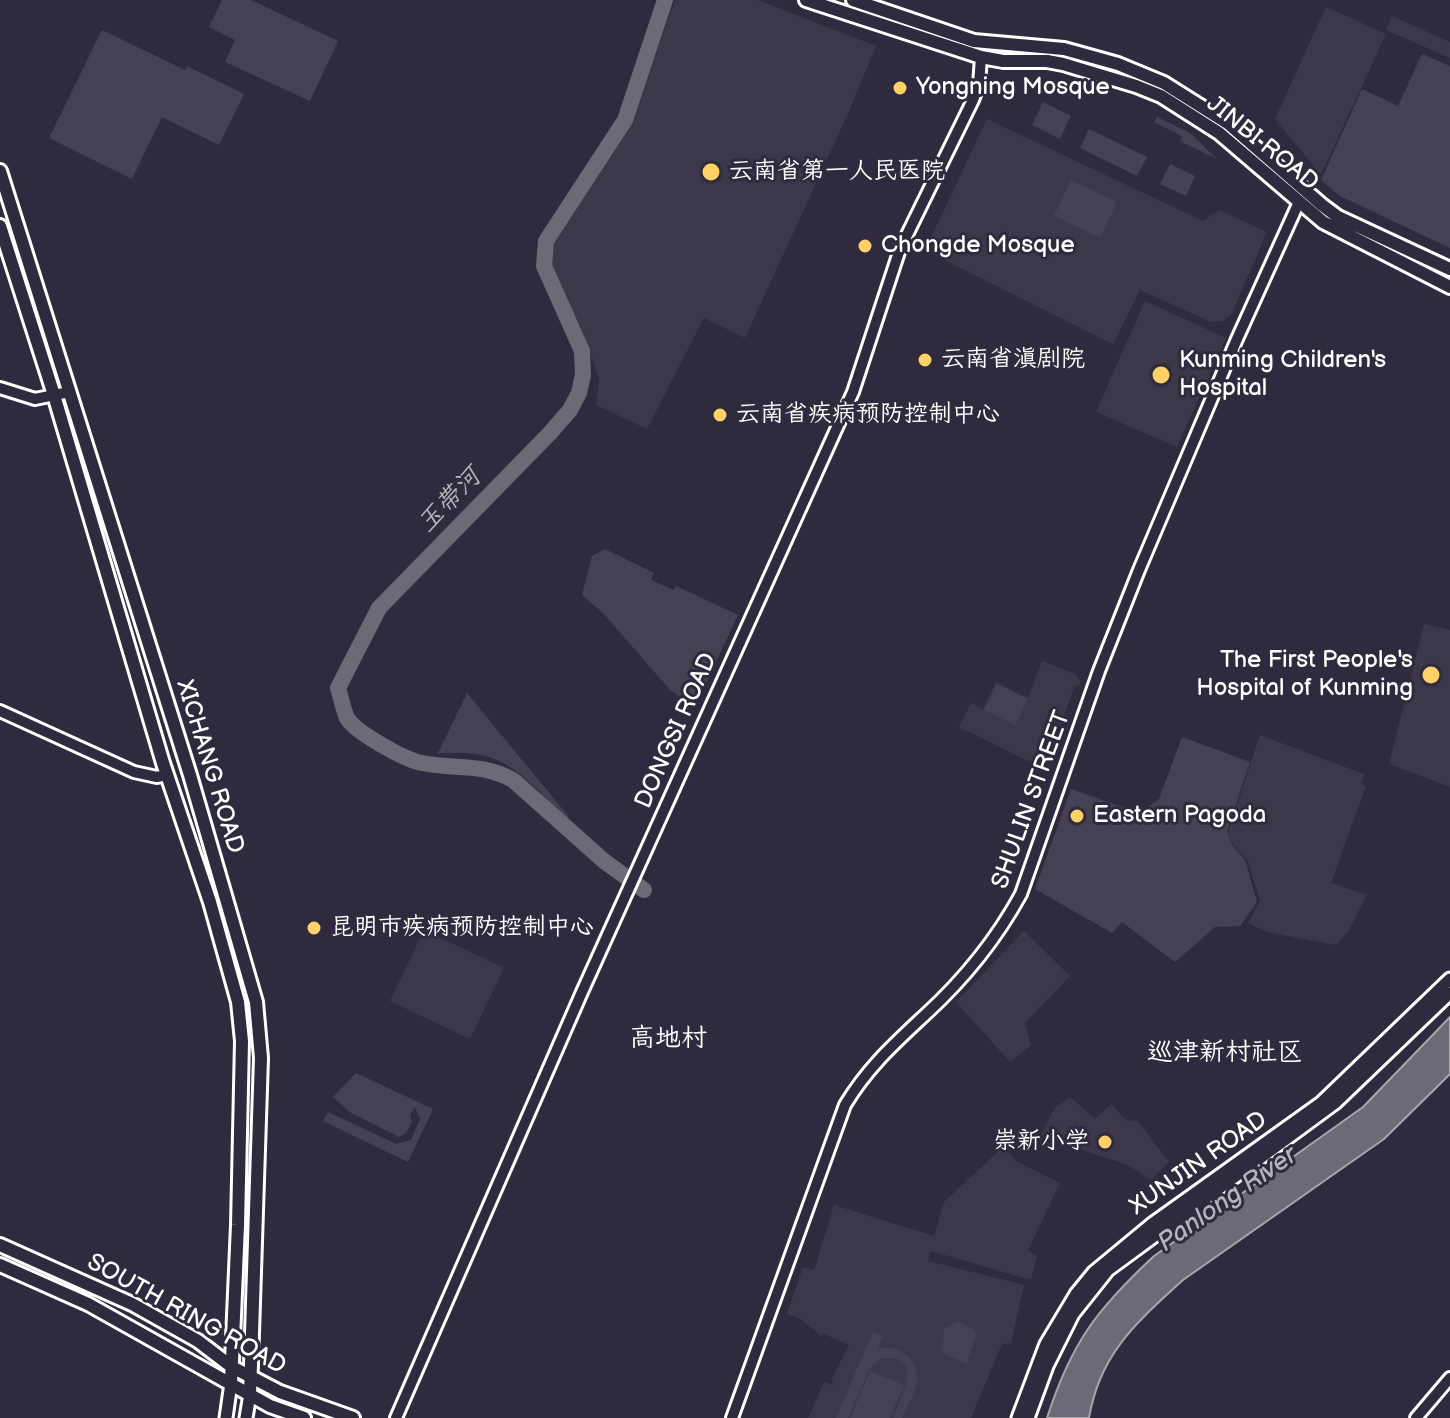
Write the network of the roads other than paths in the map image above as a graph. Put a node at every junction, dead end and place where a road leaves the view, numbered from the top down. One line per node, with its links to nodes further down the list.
1 (806, 0): 3 (main road, JINBI ROAD)
2 (853, 0): 7 (main road, JINBI ROAD)
3 (981, 57): 5 (main road, JINBI ROAD); 27 (street, DONGSI ROAD)
4 (0, 171): 10 (main road, XICHANG ROAD)
5 (1299, 202): 8 (main road, JINBI ROAD); 28 (street, SHULIN STREET)
6 (0, 226): 11 (main road, XICHANG ROAD)
7 (1450, 269)
8 (1450, 287)
9 (0, 388): 11 (street)
10 (69, 392): 11 (street); 19 (main road, XICHANG ROAD)
11 (54, 395): 13 (main road, XICHANG ROAD)
12 (0, 711): 13 (street)
13 (167, 775): 18 (main road, XICHANG ROAD)
14 (1450, 979): 29 (main road, XUNJIN ROAD)
15 (1450, 993): 30 (main road, XUNJIN ROAD)
16 (0, 1245): 18 (main road, SOUTH RING ROAD)
17 (0, 1265): 21 (main road, SOUTH RING ROAD)
18 (232, 1367): 19 (main road, SOUTH RING ROAD); 21 (main road, XICHANG ROAD)
19 (250, 1376): 22 (main road, XICHANG ROAD); 26 (main road, SOUTH RING ROAD)
20 (1450, 1378): 31 (street)
21 (231, 1383): 22 (main road, SOUTH RING ROAD); 23 (main road)
22 (250, 1394): 24 (main road); 25 (main road, SOUTH RING ROAD)
23 (226, 1418)
24 (246, 1418)
25 (304, 1418)
26 (353, 1418)
27 (396, 1418)
28 (732, 1418)
29 (1018, 1418)
30 (1028, 1418)
31 (1416, 1418)

